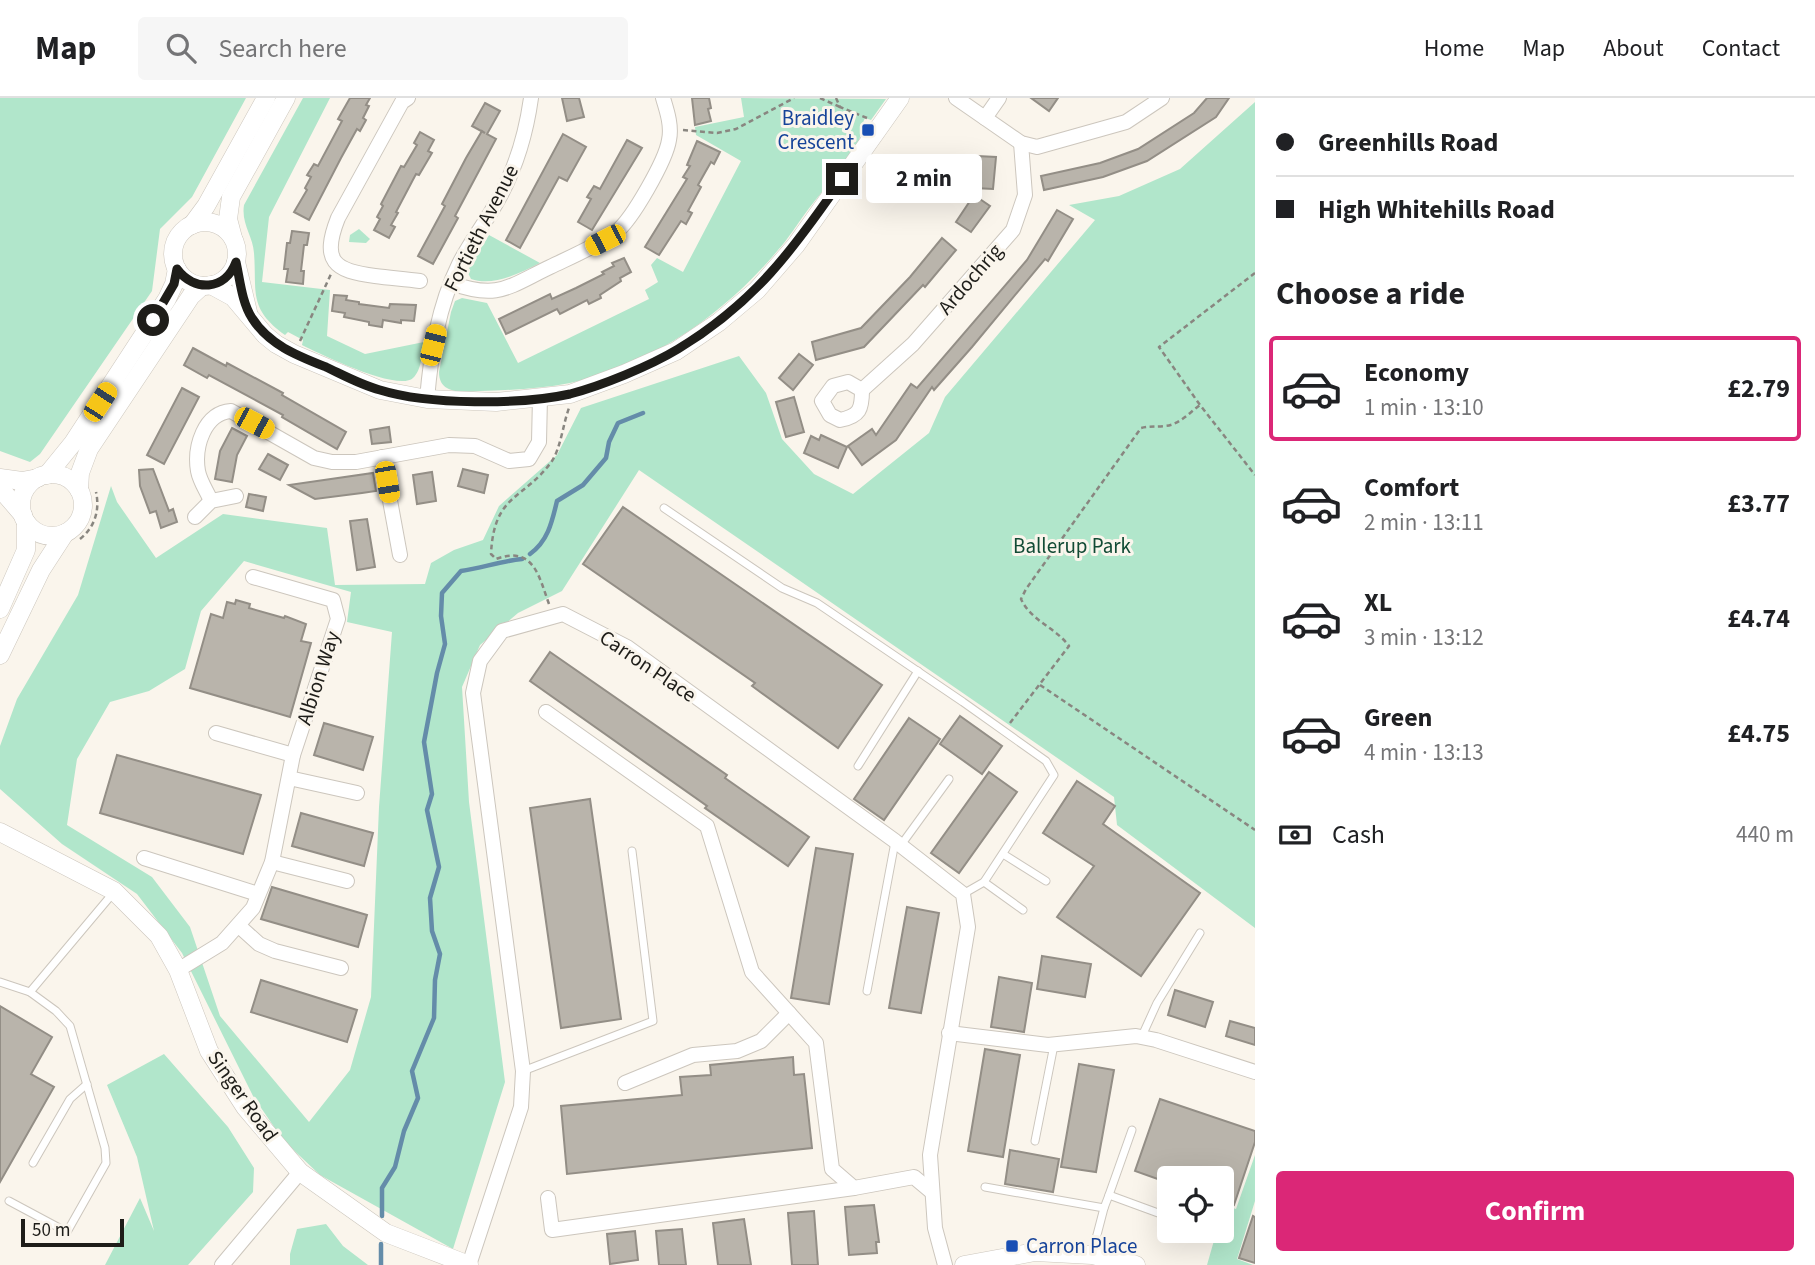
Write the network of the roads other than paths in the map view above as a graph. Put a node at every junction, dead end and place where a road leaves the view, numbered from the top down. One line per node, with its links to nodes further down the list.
1 (266, 98): 12 (street)
2 (286, 98): 13 (street)
3 (408, 98): 16 (street)
4 (531, 98): 17 (street, Fortieth Avenue)
5 (663, 98): 17 (street)
6 (900, 98): 21 (street)
7 (956, 98): 10 (street)
8 (999, 98): 10 (street)
9 (1162, 98): 11 (street)
10 (985, 118): 11 (street)
11 (1021, 143): 20 (street, Ardochrig)
12 (192, 225): 13 (street); 15 (street)
13 (233, 238): 14 (street)
14 (236, 262): 18 (street); 19 (street)
15 (177, 269): 18 (street); 24 (street)
16 (420, 281)
17 (450, 283): 22 (street, Fortieth Avenue)
18 (206, 286): 19 (street); 27 (street)
19 (248, 312): 22 (street)
20 (862, 390)
21 (540, 397): 22 (street); 23 (street)
22 (427, 399)
23 (382, 457): 29 (street); 34 (street)
24 (42, 477): 25 (street); 27 (street); 32 (street)
25 (0, 478)
26 (0, 488): 32 (street)
27 (87, 488): 33 (street)
28 (236, 496): 29 (street)
29 (211, 501): 31 (street)
30 (664, 508): 38 (lane)
31 (195, 517)
32 (25, 518): 33 (street); 36 (street)
33 (69, 539): 37 (street)
34 (400, 555)
35 (253, 578): 41 (street, Albion Way)
36 (0, 609)
37 (0, 655)
38 (918, 671): 42 (lane); 49 (lane)
39 (546, 712): 66 (street)
40 (216, 733): 41 (street)
41 (293, 755): 43 (street, Albion Way)
42 (858, 766)
43 (289, 778): 45 (street); 51 (street, Albion Way)
44 (950, 779): 47 (lane)
45 (357, 793)
46 (0, 832): 55 (street, Singer Road)
47 (898, 843): 57 (street, Carron Place); 64 (lane); 70 (street, Carron Place)
48 (632, 851): 70 (lane)
49 (1003, 854): 53 (lane); 54 (lane)
50 (144, 858): 56 (street)
51 (272, 862): 52 (street); 56 (street, Albion Way)
52 (347, 881)
53 (1046, 881)
54 (984, 883): 57 (lane); 58 (lane)
55 (114, 891): 62 (street, Singer Road); 65 (lane)
56 (258, 894): 59 (street, Albion Way)
57 (963, 894): 67 (street)
58 (1023, 910)
59 (239, 926): 61 (street); 62 (street, Albion Way)
60 (1200, 933): 68 (lane)
61 (341, 968)
62 (178, 970): 77 (street, Singer Road)
63 (0, 982): 65 (lane)
64 (867, 991)
65 (30, 992): 73 (lane)
66 (789, 1013): 72 (street); 79 (street)
67 (949, 1033): 69 (street); 80 (street)
68 (1142, 1037): 69 (street); 71 (street)
69 (1054, 1045): 75 (lane)
70 (523, 1071): 88 (street)
71 (1255, 1072)
72 (625, 1083)
73 (87, 1084): 76 (lane); 83 (lane)
74 (1132, 1130): 81 (lane)
75 (1035, 1141)
76 (33, 1163)
77 (300, 1172): 87 (street); 88 (street, Singer Road)
78 (985, 1187): 84 (lane)
79 (854, 1188): 80 (street); 82 (street)
80 (932, 1192): 89 (street)
81 (1109, 1195): 84 (lane); 85 (lane)
82 (548, 1198)
83 (9, 1201)
84 (1104, 1208): 86 (lane)
85 (1157, 1213)
86 (1092, 1255): 90 (street); 91 (street)
87 (222, 1265)
88 (469, 1265)
89 (945, 1265)
90 (964, 1265)
91 (1136, 1265)

